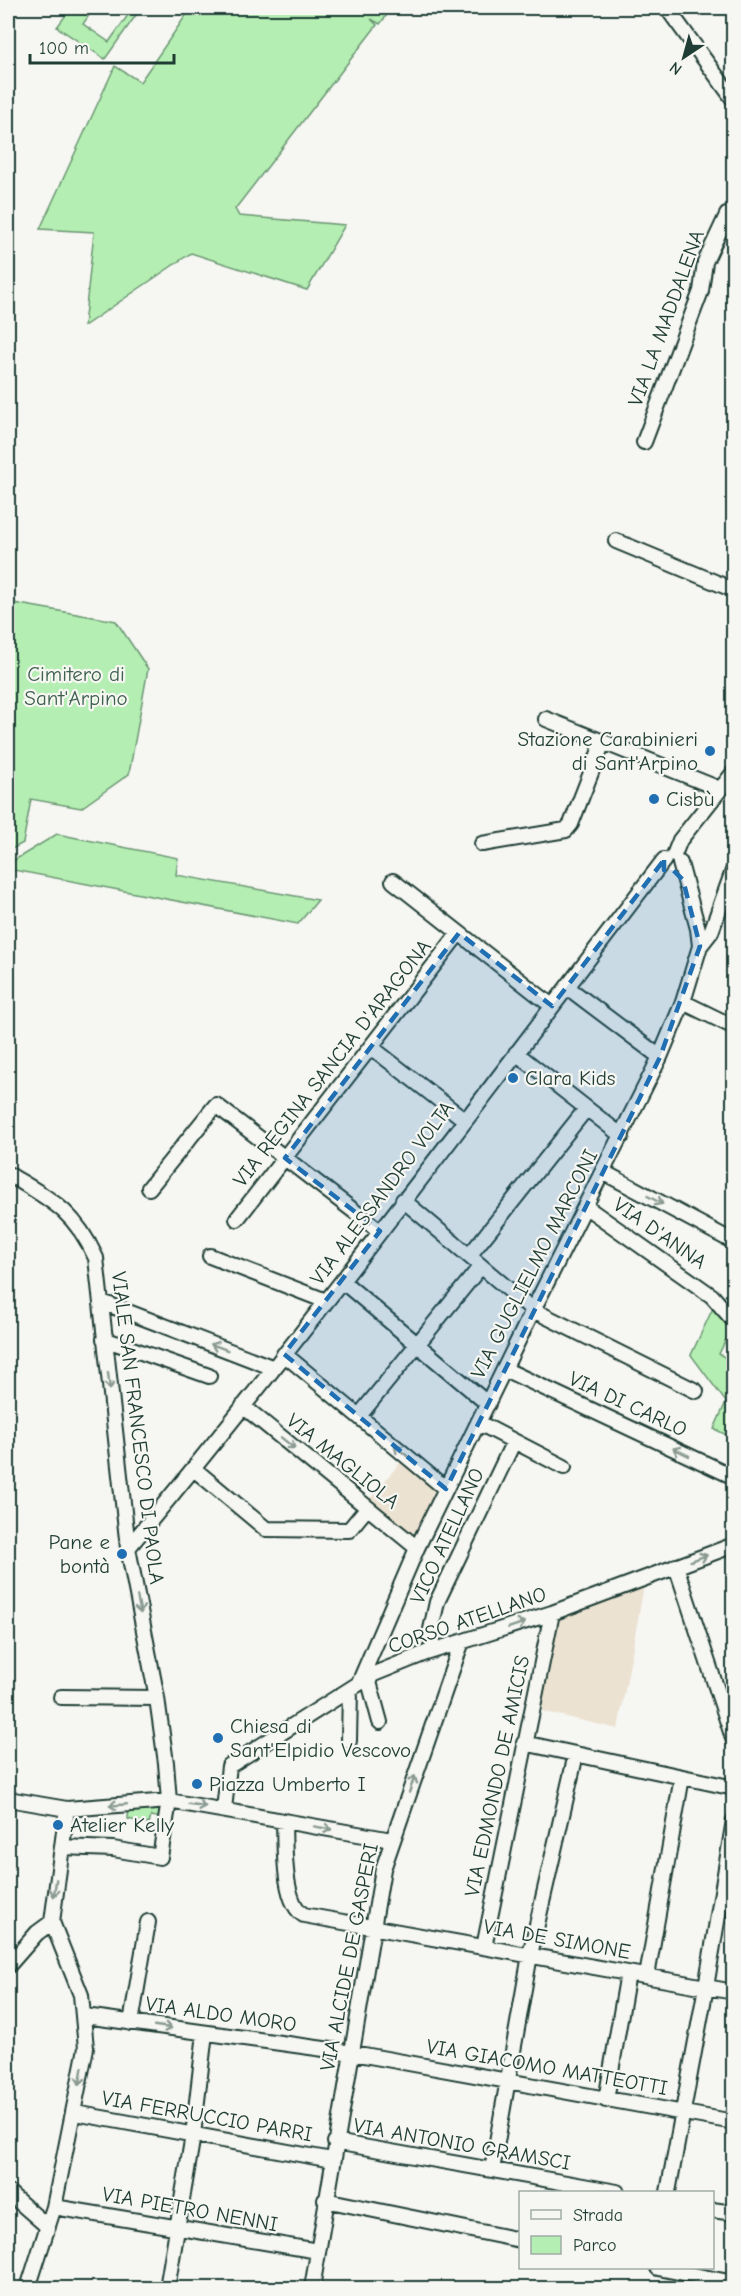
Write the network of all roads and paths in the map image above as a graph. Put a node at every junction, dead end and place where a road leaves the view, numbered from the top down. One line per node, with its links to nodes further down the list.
1 (667, 8): 2 (street)
2 (734, 100)
3 (734, 214): 4 (street, VIA LA MADDALENA)
4 (644, 442)
5 (616, 541): 6 (street)
6 (734, 590)
7 (546, 719): 8 (street)
8 (603, 742): 10 (street); 11 (street)
9 (734, 772): 10 (street, VIA ALESSANDRO VOLTA)
10 (720, 789): 12 (street, VIA ALESSANDRO VOLTA)
11 (482, 844)
12 (675, 865): 16 (street, VIA GUGLIELMO MARCONI); 17 (street, VIA ALESSANDRO VOLTA)
13 (734, 868): 16 (street)
14 (393, 881): 15 (street)
15 (459, 933): 19 (street); 21 (street, VIA REGINA SANCIA D'ARAGONA)
16 (700, 946): 18 (street, VIA GUGLIELMO MARCONI)
17 (567, 987): 19 (street, VIA ALESSANDRO VOLTA); 23 (street)
18 (683, 1002): 20 (street); 23 (street, VIA GUGLIELMO MARCONI)
19 (552, 1006): 22 (street, VIA ALESSANDRO VOLTA)
20 (734, 1027)
21 (371, 1047): 25 (street); 27 (street, VIA REGINA SANCIA D'ARAGONA)
22 (516, 1053): 24 (street); 25 (street, VIA ALESSANDRO VOLTA)
23 (660, 1057): 26 (street, VIA GUGLIELMO MARCONI)
24 (586, 1109): 26 (street); 37 (street)
25 (465, 1119): 31 (street, VIA ALESSANDRO VOLTA)
26 (622, 1136): 28 (street, VIA GUGLIELMO MARCONI)
27 (285, 1158): 30 (street); 33 (street, VIA REGINA SANCIA D'ARAGONA); 34 (street)
28 (603, 1173): 32 (street, VIA GUGLIELMO MARCONI); 35 (street, one-way to 35)
29 (8, 1174): 41 (street, VIALE SAN FRANCESCO DI PAOLA)
30 (149, 1188)
31 (403, 1200): 34 (street, VIA ALESSANDRO VOLTA); 37 (street)
32 (586, 1207): 42 (street, VIA GUGLIELMO MARCONI); 43 (street, VIA D'ANNA)
33 (237, 1219)
34 (380, 1231): 39 (street, VIA ALESSANDRO VOLTA)
35 (734, 1242)
36 (210, 1256): 40 (street)
37 (469, 1256): 38 (street)
38 (481, 1266): 42 (street); 45 (street)
39 (342, 1281): 40 (street, VIA ALESSANDRO VOLTA); 45 (street)
40 (326, 1301): 46 (street, VIA ALESSANDRO VOLTA)
41 (102, 1302): 44 (street, VIALE SAN FRANCESCO DI PAOLA); 47 (street, one-way to 41)
42 (533, 1310): 48 (street, VIA GUGLIELMO MARCONI); 50 (street)
43 (734, 1321)
44 (104, 1339): 49 (street); 62 (street, VIALE SAN FRANCESCO DI PAOLA, one-way to 62)
45 (417, 1344): 51 (street); 53 (street)
46 (284, 1354): 47 (street, VIA ALESSANDRO VOLTA); 53 (street)
47 (274, 1368): 52 (street, VIA ALESSANDRO VOLTA)
48 (504, 1369): 51 (street, VIA GUGLIELMO MARCONI); 58 (street, VIA DI CARLO, one-way to 48)
49 (209, 1376)
50 (696, 1391)
51 (488, 1404): 54 (street, VIA GUGLIELMO MARCONI)
52 (243, 1406): 57 (street, VIA ALESSANDRO VOLTA); 60 (street, VIA MAGLIOLA, one-way to 60)
53 (359, 1416): 59 (street, one-way to 53)
54 (479, 1423): 55 (street); 59 (street, VIA GUGLIELMO MARCONI)
55 (514, 1441): 56 (street); 67 (street, VICO ATELLANO)
56 (564, 1467)
57 (194, 1469): 60 (street); 62 (street, VIA ALESSANDRO VOLTA)
58 (734, 1477)
59 (446, 1489): 63 (street, VIA GUGLIELMO MARCONI)
60 (367, 1508): 63 (street, VIA MAGLIOLA)
61 (734, 1545): 64 (street, CORSO ATELLANO, one-way to 61)
62 (128, 1548): 72 (street, VIALE SAN FRANCESCO DI PAOLA, one-way to 72)
63 (417, 1548): 68 (street, VIA GUGLIELMO MARCONI)
64 (676, 1566): 65 (street, CORSO ATELLANO); 75 (street)
65 (552, 1613): 66 (street, CORSO ATELLANO, one-way to 65); 76 (street, VIA EDMONDO DE AMICIS)
66 (461, 1644): 67 (street, CORSO ATELLANO); 86 (street, VIA ALCIDE DE GASPERI, one-way to 66)
67 (434, 1650): 69 (street, CORSO ATELLANO)
68 (369, 1661): 69 (street); 70 (street, VIA GUGLIELMO MARCONI)
69 (389, 1668): 70 (street, CORSO ATELLANO)
70 (359, 1684): 73 (street); 74 (street); 83 (street, CORSO ATELLANO)
71 (61, 1697): 72 (street)
72 (158, 1698): 81 (street, VIALE SAN FRANCESCO DI PAOLA)
73 (380, 1722)
74 (349, 1741)
75 (734, 1741)
76 (524, 1743): 77 (street); 91 (street, VIA EDMONDO DE AMICIS)
77 (576, 1754): 78 (street); 92 (street)
78 (682, 1777): 79 (street); 95 (street)
79 (734, 1788)
80 (8, 1799): 82 (street)
81 (169, 1801): 82 (street, one-way to 82); 83 (street, one-way to 83); 87 (street)
82 (67, 1809): 87 (street)
83 (224, 1809): 85 (street)
84 (734, 1820): 96 (street)
85 (284, 1821): 86 (street, one-way to 86); 90 (street, VIA DE SIMONE)
86 (392, 1839): 90 (street, VIA ALCIDE DE GASPERI)
87 (62, 1847): 88 (street, one-way to 88)
88 (52, 1922): 93 (street); 98 (street)
89 (148, 1922): 99 (street)
90 (373, 1927): 91 (street, VIA DE SIMONE); 101 (street, VIA ALCIDE DE GASPERI)
91 (484, 1947): 92 (street, VIA DE SIMONE)
92 (530, 1955): 94 (street, VIA DE SIMONE); 102 (street)
93 (8, 1966)
94 (628, 1973): 95 (street, VIA DE SIMONE); 103 (street)
95 (647, 1976): 96 (street, VIA DE SIMONE)
96 (706, 1987): 97 (street, VIA DE SIMONE); 104 (street)
97 (734, 1992)
98 (85, 2016): 99 (street, VIA ALDO MORO); 105 (street, one-way to 105)
99 (131, 2023): 100 (street, VIA ALDO MORO, one-way to 100)
100 (205, 2033): 101 (street, VIA ALDO MORO); 107 (street)
101 (352, 2053): 102 (street, VIA GIACOMO MATTEOTTI); 108 (street, VIA ALCIDE DE GASPERI)
102 (507, 2082): 103 (street, VIA GIACOMO MATTEOTTI); 110 (street)
103 (606, 2100): 104 (street, VIA GIACOMO MATTEOTTI)
104 (682, 2113): 106 (street, VIA GIACOMO MATTEOTTI); 112 (street)
105 (75, 2114): 107 (street, VIA FERRUCCIO PARRI); 115 (street)
106 (734, 2122)
107 (193, 2135): 109 (street, VIA FERRUCCIO PARRI); 119 (street)
108 (335, 2142): 109 (street, VIA ALCIDE DE GASPERI); 110 (street, VIA ANTONIO GRAMSCI)
109 (332, 2160): 114 (street, VIA ALCIDE DE GASPERI)
110 (492, 2170): 111 (street, VIA ANTONIO GRAMSCI)
111 (606, 2191)
112 (668, 2191)
113 (8, 2192): 118 (street)
114 (326, 2200): 120 (street); 121 (street, VIA ALCIDE DE GASPERI)
115 (54, 2207): 118 (street); 119 (street, VIA PIETRO NENNI)
116 (714, 2210): 117 (street)
117 (734, 2213)
118 (48, 2227): 124 (street)
119 (178, 2229): 121 (street, VIA PIETRO NENNI); 125 (street)
120 (519, 2240)
121 (318, 2251): 126 (street, VIA ALCIDE DE GASPERI)
122 (663, 2269): 123 (street)
123 (734, 2283)
124 (28, 2289)
125 (167, 2289)
126 (312, 2289)

